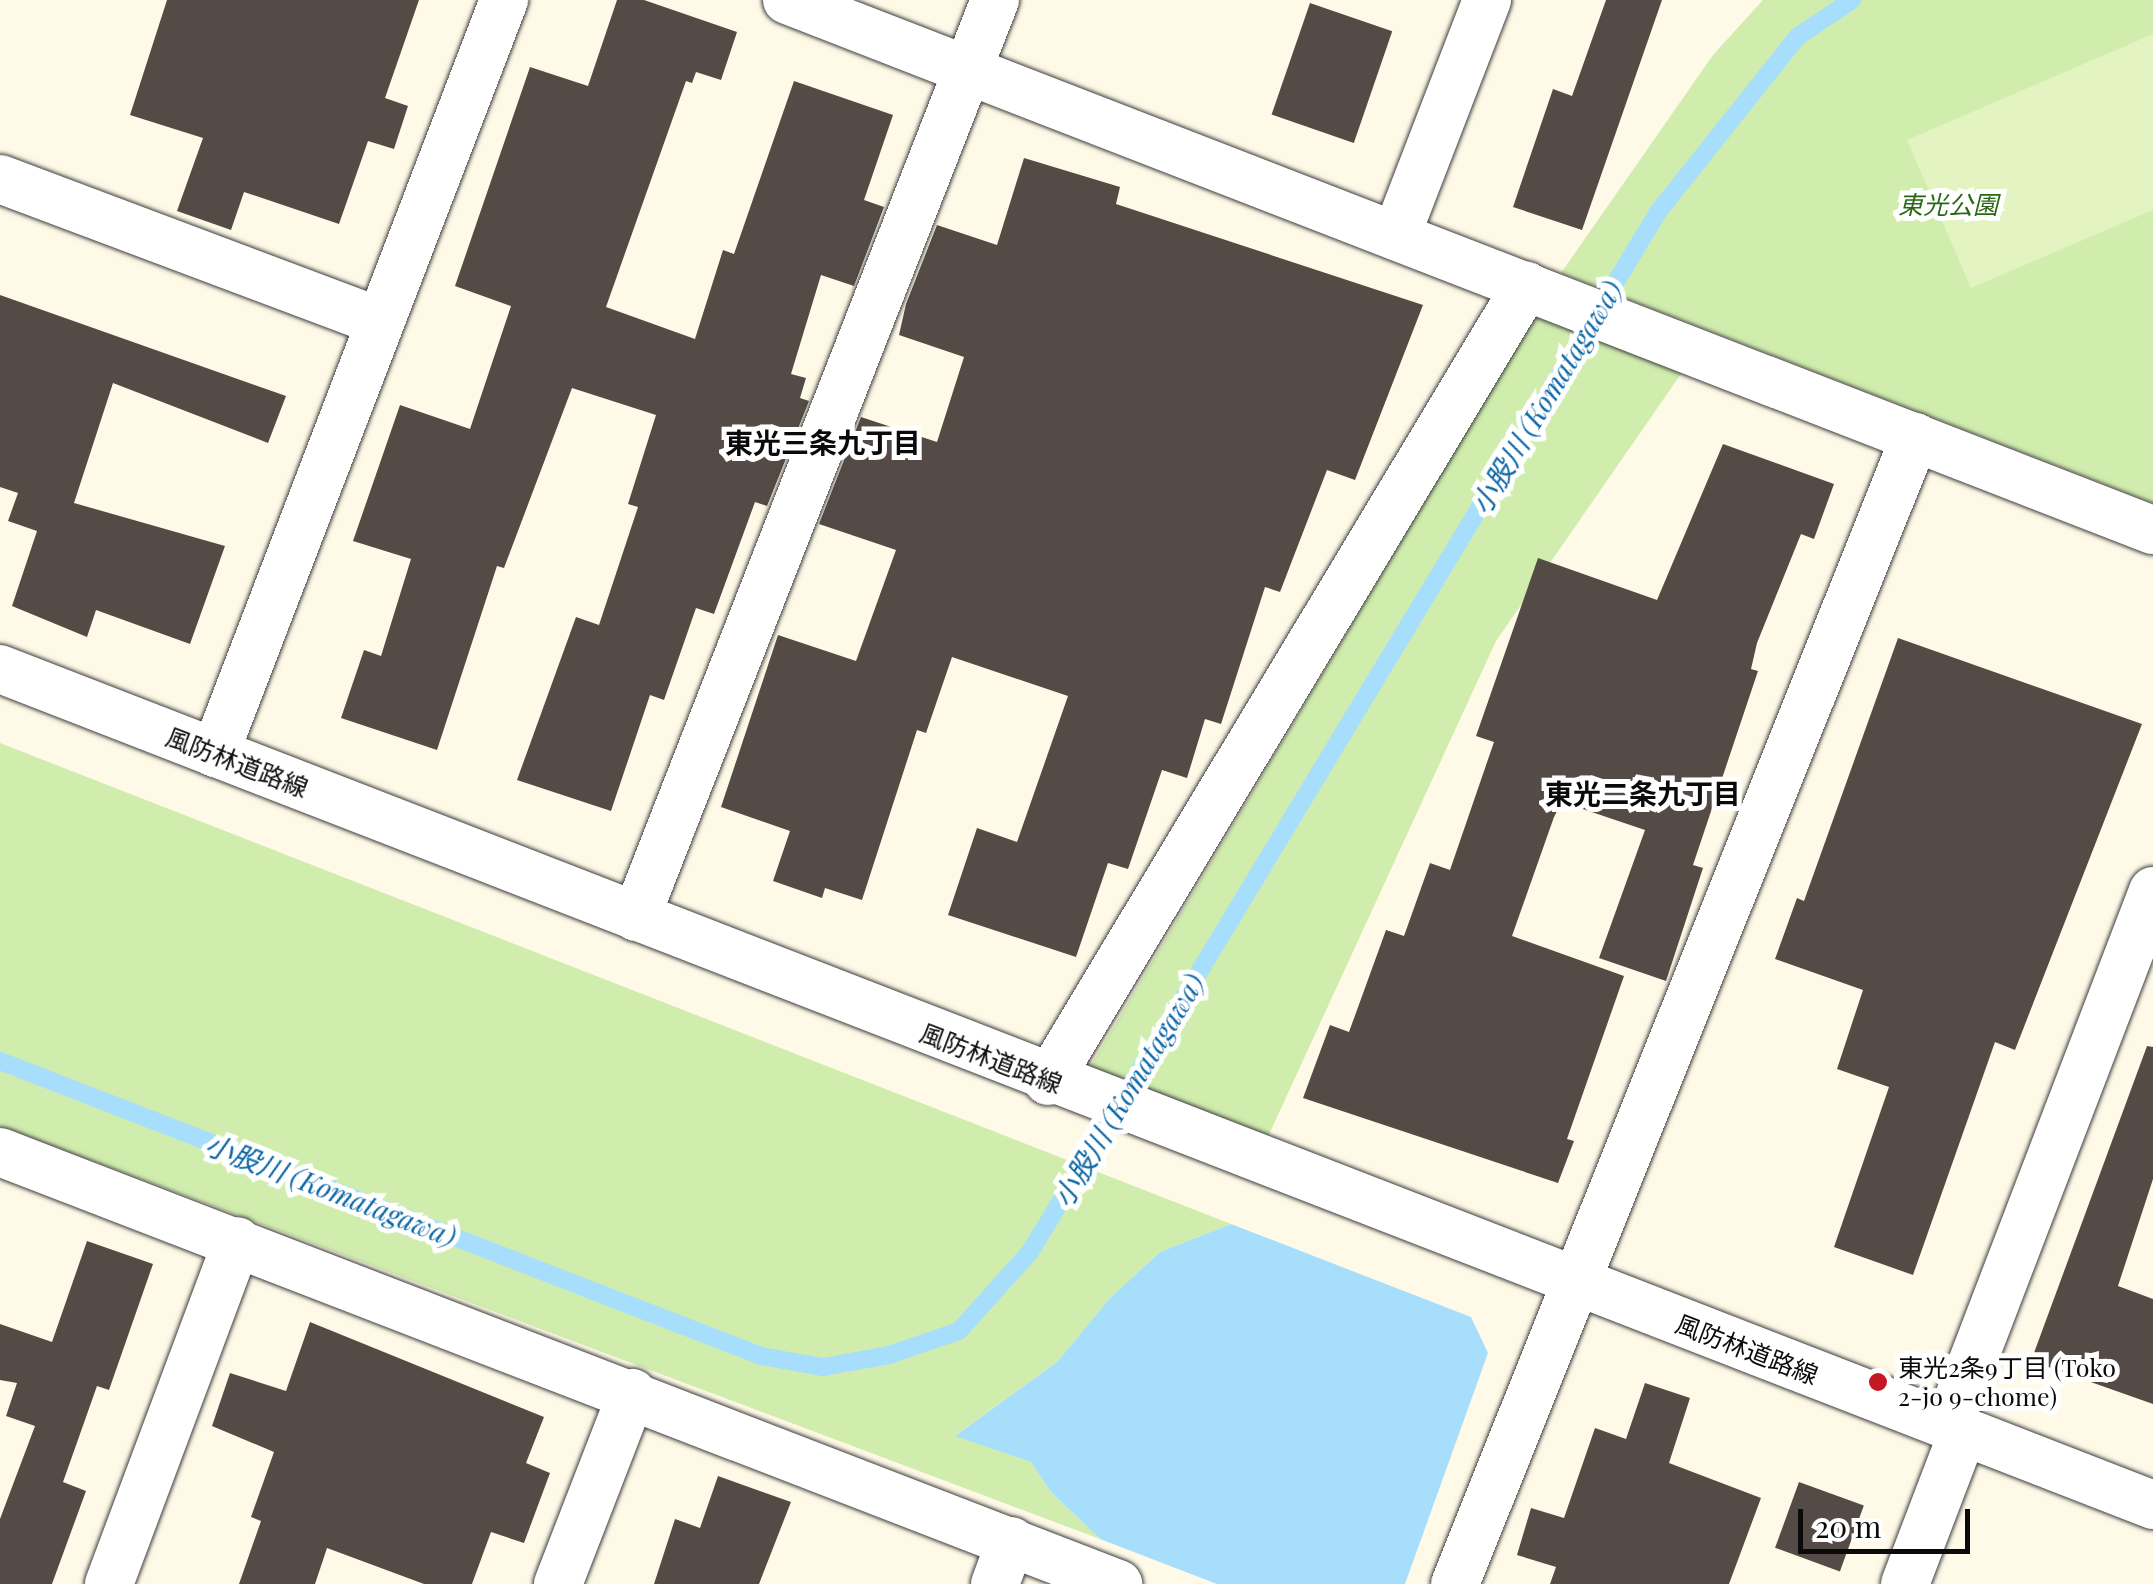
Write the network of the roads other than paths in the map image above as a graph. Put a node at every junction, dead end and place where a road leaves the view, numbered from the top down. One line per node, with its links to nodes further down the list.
1 (504, 0): 9 (street)
2 (787, 0): 5 (street)
3 (995, 0): 5 (street)
4 (1487, 0): 7 (street)
5 (968, 70): 7 (street); 15 (street)
6 (0, 179): 9 (street)
7 (1396, 236): 8 (street)
8 (1542, 293): 10 (street); 16 (street)
9 (377, 320): 13 (street)
10 (1915, 437): 11 (street); 19 (street)
11 (2153, 530)
12 (0, 669): 13 (street, 風防林道路線)
13 (215, 753): 15 (street, 風防林道路線)
14 (2153, 891): 21 (street)
15 (636, 917): 16 (street, 風防林道路線)
16 (1048, 1081): 19 (street, 風防林道路線)
17 (0, 1152): 18 (street)
18 (237, 1241): 20 (street); 24 (street)
19 (1578, 1284): 21 (street, 風防林道路線); 27 (street)
20 (632, 1394): 23 (street); 25 (street)
21 (1956, 1429): 22 (street, 風防林道路線); 28 (street)
22 (2153, 1505)
23 (1003, 1562): 26 (street)
24 (109, 1584)
25 (558, 1584)
26 (1118, 1584)
27 (1454, 1584)
28 (1904, 1584)

